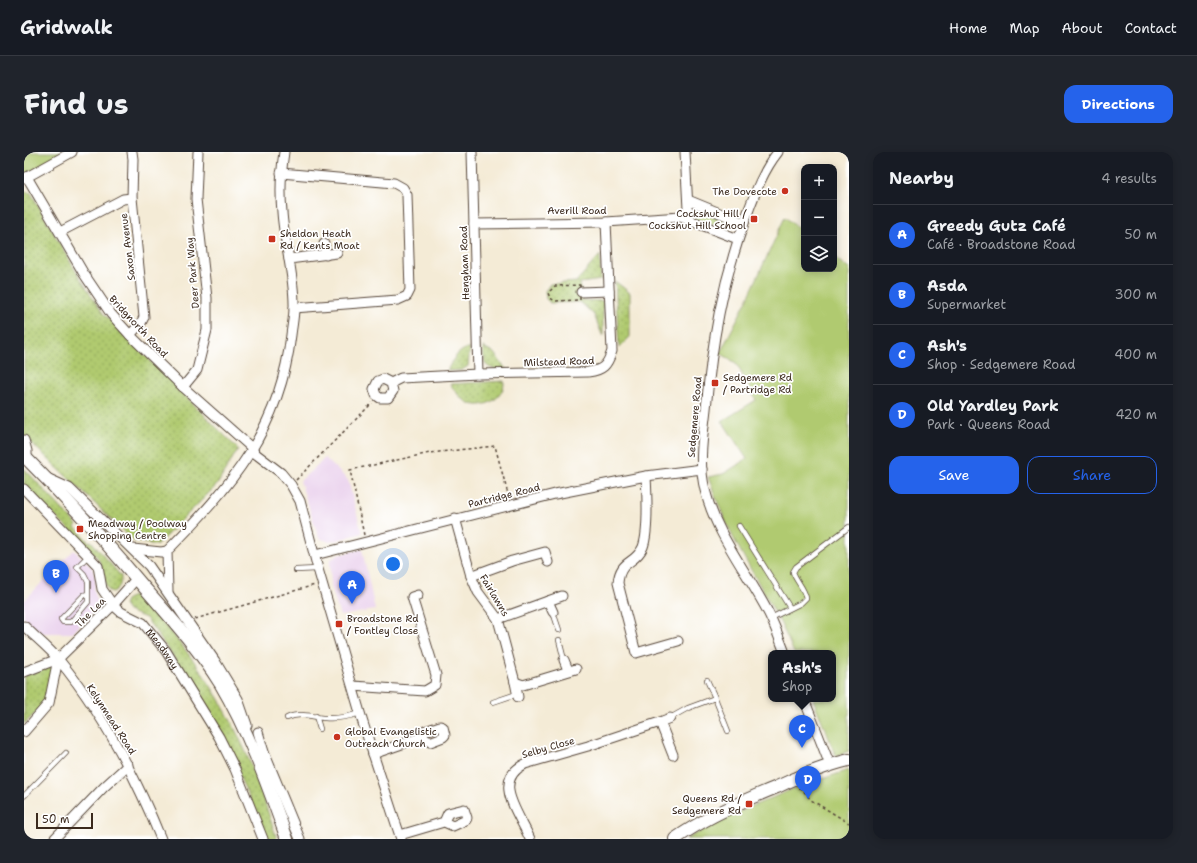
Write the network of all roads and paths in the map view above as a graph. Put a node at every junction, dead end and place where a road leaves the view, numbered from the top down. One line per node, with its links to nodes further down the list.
1 (72, 152): 9 (street)
2 (132, 152): 10 (street, Saxon Avenue)
3 (198, 152): 28 (street, Deer Park Way)
4 (284, 152): 8 (street)
5 (472, 152): 15 (street, Hengham Road)
6 (684, 152): 11 (street)
7 (778, 152): 14 (street, Sedgemere Road)
8 (281, 173): 21 (street); 24 (street)
9 (26, 178): 16 (street, Bridgnorth Road)
10 (132, 198): 16 (street); 25 (street, Saxon Avenue)
11 (688, 200): 12 (street); 14 (street)
12 (681, 217): 13 (street, Averill Road); 17 (street, Averill Road)
13 (606, 222): 15 (street, Averill Road); 22 (street, Milstead Road)
14 (744, 223): 17 (street, Sedgemere Road)
15 (474, 224): 26 (street, Hengham Road)
16 (60, 232): 25 (street, Bridgnorth Road)
17 (738, 239): 33 (street, Sedgemere Road)
18 (324, 244): 20 (street)
19 (337, 253): 20 (street)
20 (326, 255): 21 (street)
21 (289, 259): 24 (street)
22 (609, 291): 23 (street); 26 (street, Milstead Road)
23 (581, 292): 23 (path)
24 (294, 308): 31 (street)
25 (130, 335): 28 (street, Bridgnorth Road)
26 (478, 374): 27 (street, Milstead Road)
27 (391, 383): 29 (street); 29 (street, Milstead Road)
28 (183, 387): 31 (street, Bridgnorth Road)
29 (378, 397): 36 (path)
30 (24, 440): 32 (street)
31 (253, 450): 36 (street, Bridgnorth Road); 44 (street)
32 (26, 458): 35 (street)
33 (702, 469): 34 (street, Partridge Road); 61 (street, Sedgemere Road)
34 (646, 476): 38 (street, Partridge Road); 67 (street)
35 (46, 478): 43 (street); 51 (street)
36 (291, 485): 45 (street, Bridgnorth Road)
37 (24, 490): 46 (street, Meadway)
38 (511, 504): 39 (street, Partridge Road); 42 (path)
39 (455, 518): 42 (street, Partridge Road); 50 (street, Fairlawns)
40 (739, 526): 59 (lane)
41 (849, 527): 59 (lane)
42 (366, 542): 45 (street, Partridge Road)
43 (133, 549): 44 (street); 53 (street)
44 (167, 550): 53 (street)
45 (315, 555): 48 (street, Bridgnorth Road)
46 (88, 556): 54 (lane); 58 (street, Meadway)
47 (548, 562): 50 (street)
48 (318, 569): 49 (lane); 52 (street, Bridgnorth Road)
49 (296, 570)
50 (471, 576): 62 (street, Fairlawns)
51 (137, 578): 58 (street, The Lea); 89 (street)
52 (322, 583): 63 (path); 74 (street, Bridgnorth Road)
53 (168, 592): 63 (street)
54 (88, 594): 54 (lane)
55 (418, 595): 74 (street)
56 (562, 596): 57 (street)
57 (548, 601): 60 (street); 62 (street)
58 (113, 605): 69 (street, The Lea); 103 (street, Meadway)
59 (790, 608): 61 (lane)
60 (552, 612): 65 (lane)
61 (771, 618): 68 (street, Sedgemere Road)
62 (498, 619): 73 (street, Fairlawns)
63 (188, 621): 89 (street)
64 (24, 626): 69 (street, Kelynmead Road)
65 (559, 630)
66 (559, 640): 70 (lane)
67 (678, 641)
68 (784, 650)
69 (58, 659): 71 (street, The Lea); 86 (street); 94 (street, Kelynmead Road)
70 (564, 660): 73 (street)
71 (24, 672)
72 (707, 680): 76 (lane)
73 (515, 682): 75 (street, Fairlawns)
74 (352, 686): 79 (street, Bridgnorth Road)
75 (518, 695): 77 (lane)
76 (715, 698): 82 (lane); 85 (lane)
77 (493, 702)
78 (805, 702): 95 (street)
79 (360, 713): 80 (lane); 91 (street, Bridgnorth Road)
80 (316, 716): 81 (lane); 84 (lane)
81 (287, 718)
82 (670, 718): 83 (street, Selby Close)
83 (660, 722): 92 (street); 106 (street, Selby Close)
84 (320, 729)
85 (728, 730)
86 (24, 732)
87 (258, 732): 89 (street)
88 (422, 737): 91 (street)
89 (256, 749): 104 (street); 105 (street)
90 (66, 753): 97 (lane)
91 (373, 754): 100 (street, Bridgnorth Road)
92 (673, 755)
93 (849, 760): 95 (street)
94 (128, 765): 101 (street); 102 (street, Kelynmead Road)
95 (830, 765): 96 (street)
96 (791, 780): 99 (path); 107 (street)
97 (24, 796)
98 (444, 822): 100 (street)
99 (849, 823)
100 (401, 837)
101 (54, 839)
102 (162, 839)
103 (263, 839)
104 (288, 839)
105 (300, 839)
106 (530, 839)
107 (675, 839)

